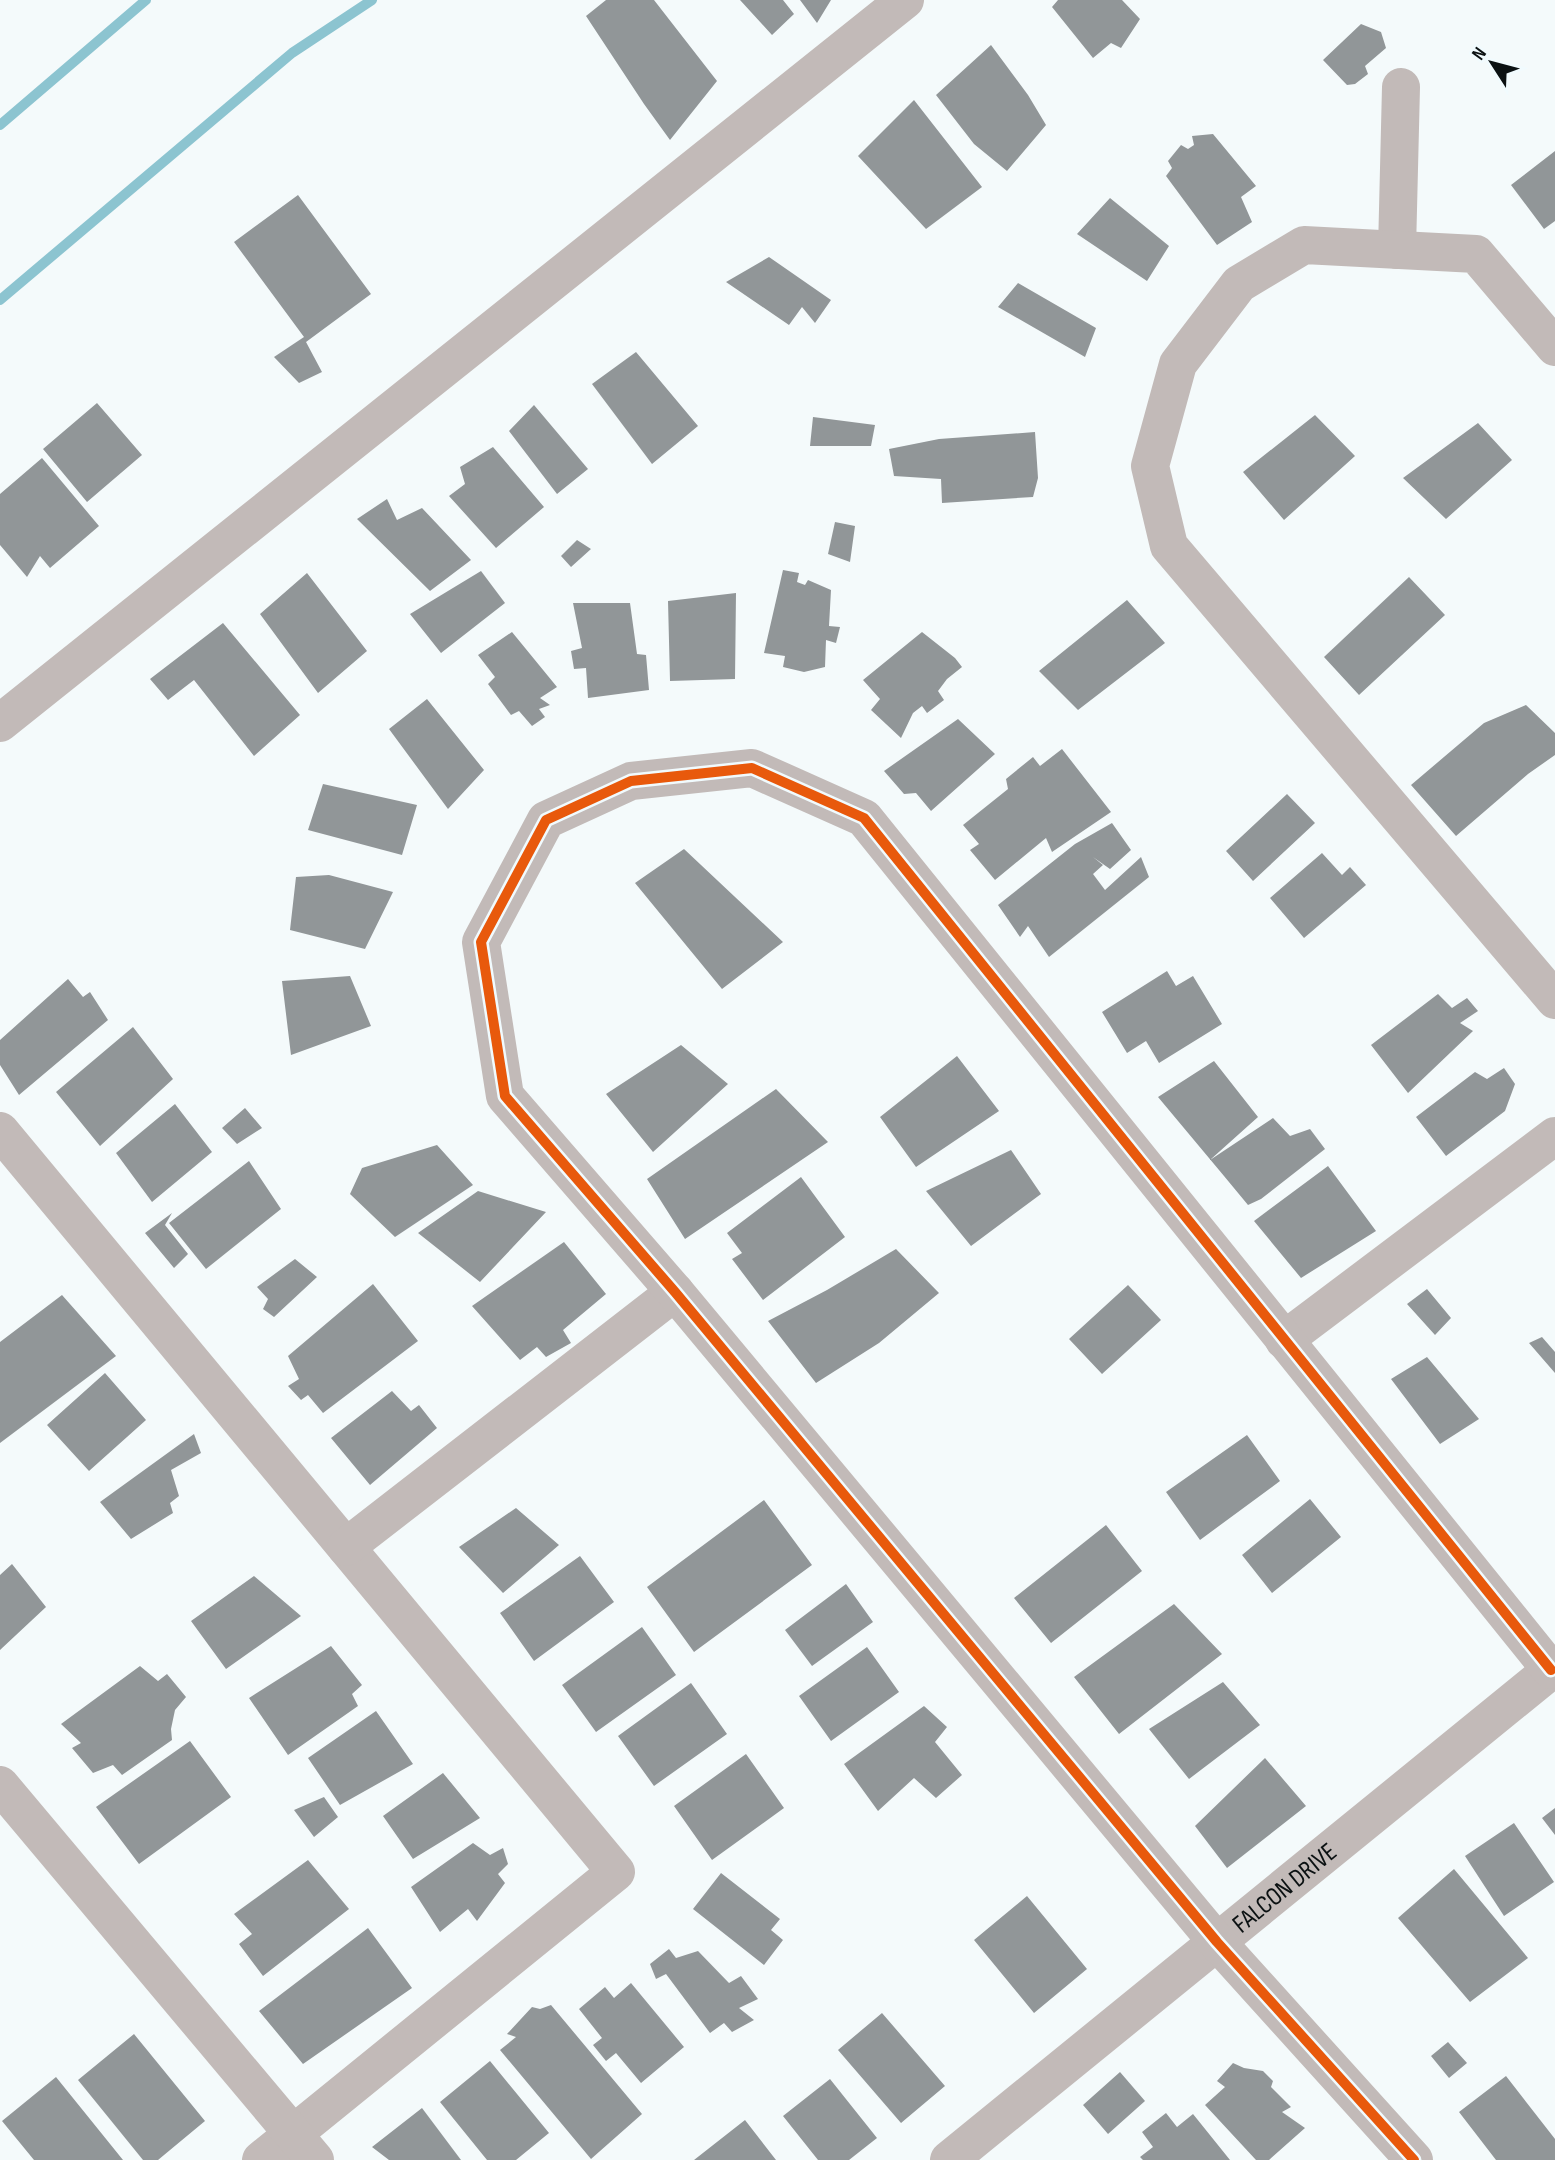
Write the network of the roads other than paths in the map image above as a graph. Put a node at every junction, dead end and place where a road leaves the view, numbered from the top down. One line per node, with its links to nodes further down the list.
1 (905, 0): 5 (street)
2 (1401, 87): 3 (street)
3 (1396, 250): 4 (street); 6 (street)
4 (1555, 347)
5 (0, 723)
6 (1555, 1000)
7 (0, 1131): 11 (street)
8 (1555, 1136): 10 (street)
9 (675, 1292): 10 (street); 11 (street); 14 (street)
10 (1284, 1340): 12 (street)
11 (346, 1547): 15 (street)
12 (1553, 1668): 14 (street, FALCON DRIVE)
13 (7, 1807): 15 (street)
14 (1217, 1942): 17 (street, FALCON DRIVE); 18 (street)
15 (304, 2147): 16 (street)
16 (261, 2160)
17 (949, 2160)
18 (1414, 2160)

